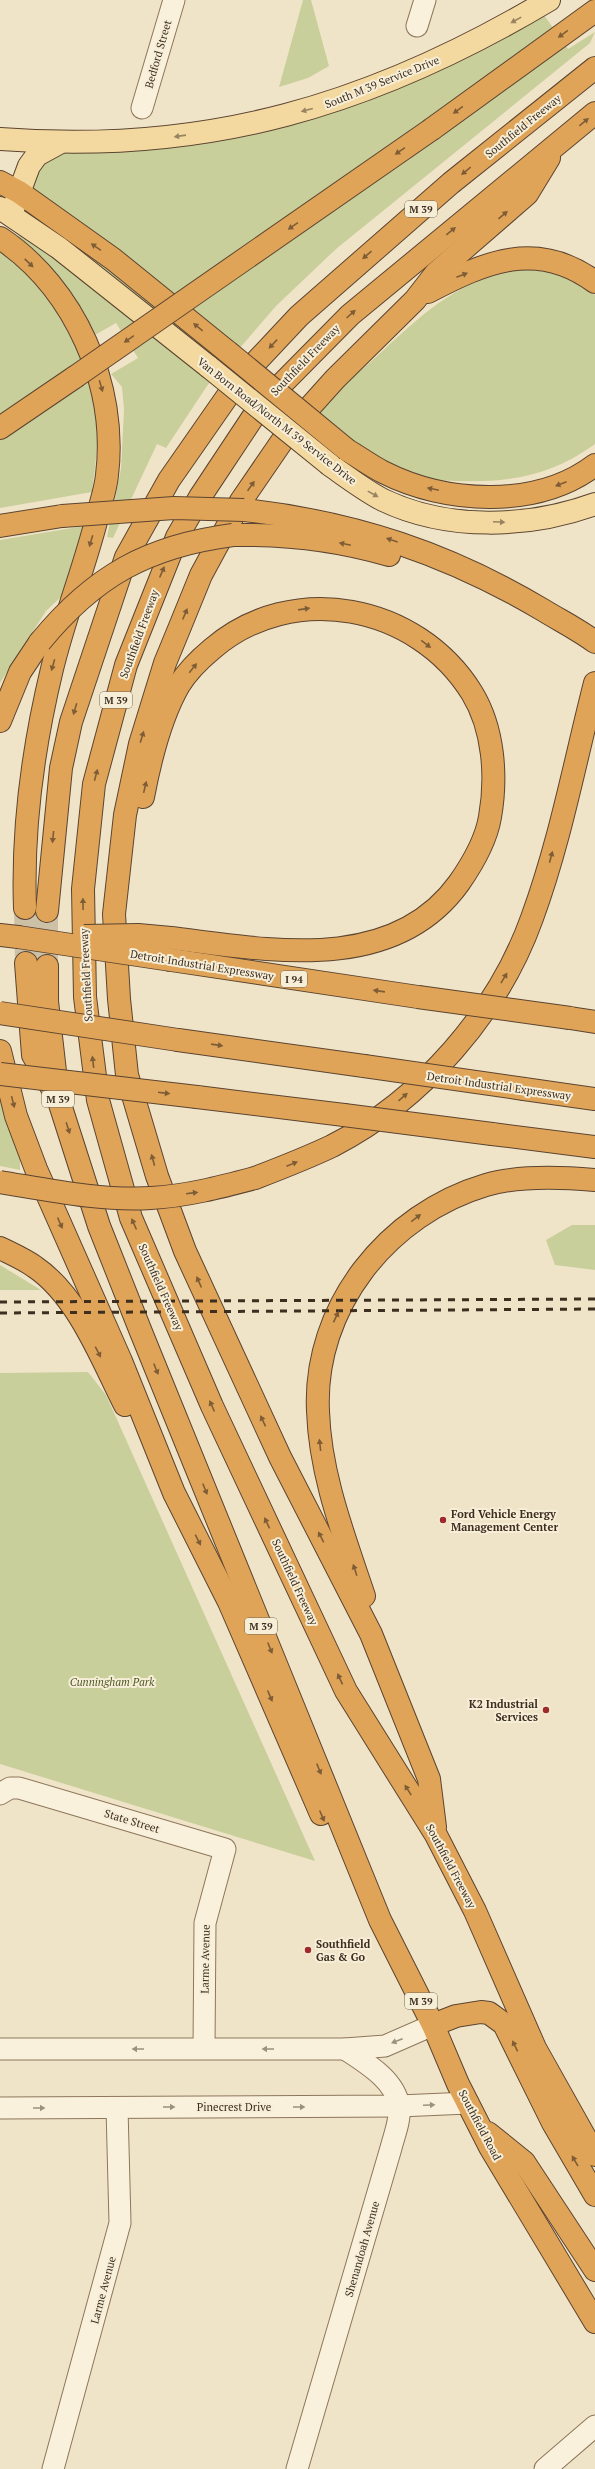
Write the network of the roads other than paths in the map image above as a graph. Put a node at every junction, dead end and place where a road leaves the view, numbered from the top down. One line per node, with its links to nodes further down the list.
1 (174, 0): 7 (street, Bedford Street)
2 (425, 0): 5 (street)
3 (550, 0): 11 (main road, South M 39 Service Drive, one-way to 11)
4 (595, 11): 17 (highway, one-way to 17, bridge)
5 (417, 26)
6 (595, 68): 28 (highway, Southfield Freeway / M 39, one-way to 28)
7 (142, 108)
8 (595, 113): 10 (highway, Southfield Freeway / M 39, one-way to 8)
9 (0, 139): 11 (main road, South M 39 Service Drive)
10 (558, 143): 16 (highway, one-way to 10); 46 (highway, Southfield Freeway / M 39, one-way to 10)
11 (59, 144): 12 (main road)
12 (10, 187): 13 (main road); 20 (highway, one-way to 12, bridge)
13 (6, 212): 21 (main road, Van Born Road/North M 39 Service Drive, one-way to 21, bridge)
14 (0, 238): 27 (highway, one-way to 27)
15 (595, 282): 16 (highway, one-way to 15)
16 (415, 300): 38 (highway, one-way to 16)
17 (40, 401): 18 (highway); 19 (highway)
18 (0, 428)
19 (0, 441)
20 (595, 465)
21 (595, 504)
22 (0, 526): 23 (highway, one-way to 22, bridge)
23 (541, 609): 24 (highway); 26 (highway, one-way to 26, bridge)
24 (591, 639)
25 (595, 683): 41 (highway, one-way to 25, bridge)
26 (0, 721)
27 (25, 908)
28 (47, 911)
29 (9, 936): 33 (highway, Detroit Industrial Expressway / I 94, one-way to 29, bridge); 38 (highway, one-way to 29, bridge)
30 (26, 963): 36 (highway)
31 (47, 966): 36 (highway, M 39)
32 (0, 1013): 37 (highway, Detroit Industrial Expressway, one-way to 37, bridge)
33 (595, 1022)
34 (0, 1051): 43 (highway, one-way to 43)
35 (0, 1074): 39 (highway, one-way to 39, bridge)
36 (58, 1098): 48 (highway, M 39, one-way to 48)
37 (595, 1099)
38 (138, 1107): 44 (highway, one-way to 38)
39 (595, 1147)
40 (595, 1180): 44 (highway, one-way to 40)
41 (0, 1182)
42 (0, 1248): 43 (highway, one-way to 43)
43 (174, 1493): 48 (highway, one-way to 48)
44 (371, 1634): 46 (highway)
45 (0, 1794): 47 (street, State Street)
46 (436, 1835): 58 (highway, Southfield Freeway / M 39)
47 (225, 1849): 50 (street, Larme Avenue)
48 (380, 1920): 49 (highway, Southfield Road / M 39)
49 (432, 2025): 52 (street, one-way to 52); 53 (highway, Southfield Road / M 39); 59 (highway, one-way to 49)
50 (204, 2048): 51 (street, one-way to 51); 52 (street, one-way to 50)
51 (0, 2049)
52 (345, 2049): 54 (street)
53 (468, 2103): 54 (street, Pinecrest Drive, one-way to 53); 57 (highway, Southfield Road / M 39)
54 (399, 2106): 56 (street, Pinecrest Drive, one-way to 54); 64 (street, Shenandoah Avenue)
55 (0, 2108): 56 (street, Pinecrest Drive, one-way to 56)
56 (117, 2108): 63 (street, Larme Avenue)
57 (480, 2127): 60 (highway); 61 (highway, Southfield Road / M 39)
58 (595, 2155)
59 (595, 2195)
60 (595, 2270)
61 (595, 2322)
62 (595, 2426): 65 (street)
63 (53, 2469)
64 (297, 2469)
65 (545, 2469)

